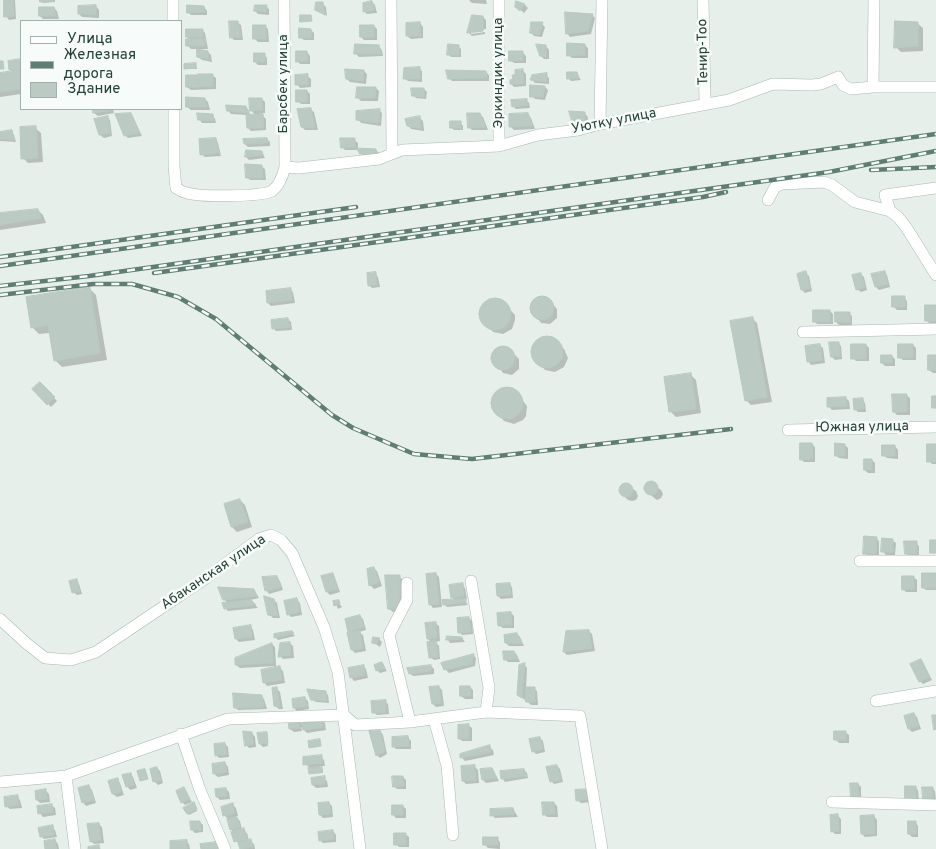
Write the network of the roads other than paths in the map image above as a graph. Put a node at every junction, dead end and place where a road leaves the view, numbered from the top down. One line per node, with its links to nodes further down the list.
1 (173, 0): 8 (street)
2 (284, 0): 16 (street, Барсбек улица)
3 (390, 0): 15 (street)
4 (499, 0): 14 (street, Эркиндик улица)
5 (602, 0): 13 (street)
6 (703, 0): 11 (street, Тенир-Тоо)
7 (874, 0): 9 (street)
8 (173, 20)
9 (873, 87): 10 (street, Уютку улица); 11 (street, Уютку улица)
10 (936, 87)
11 (705, 104): 13 (street, Уютку улица)
12 (174, 110): 16 (street)
13 (600, 124): 14 (street, Уютку улица)
14 (499, 146): 15 (street, Уютку улица)
15 (392, 154): 16 (street, Уютку улица)
16 (285, 167)
17 (936, 188): 19 (street)
18 (768, 200): 19 (street)
19 (890, 211): 20 (street)
20 (936, 275)
21 (936, 329): 22 (street)
22 (803, 332)
23 (936, 427): 24 (street, Южная улица)
24 (788, 430)
25 (860, 561): 26 (street)
26 (936, 561)
27 (407, 582): 35 (street)
28 (470, 582): 32 (street)
29 (0, 619): 33 (street, Абаканская улица)
30 (936, 692): 31 (street)
31 (876, 701)
32 (486, 712): 34 (street); 45 (street)
33 (344, 715): 35 (street); 36 (street); 44 (street, Абаканская улица)
34 (434, 718): 35 (street); 41 (street)
35 (410, 722)
36 (181, 734): 37 (street); 43 (street)
37 (66, 776): 38 (street); 42 (street)
38 (0, 782)
39 (832, 802): 40 (street)
40 (936, 805)
41 (453, 835)
42 (75, 849)
43 (225, 849)
44 (360, 849)
45 (602, 849)

